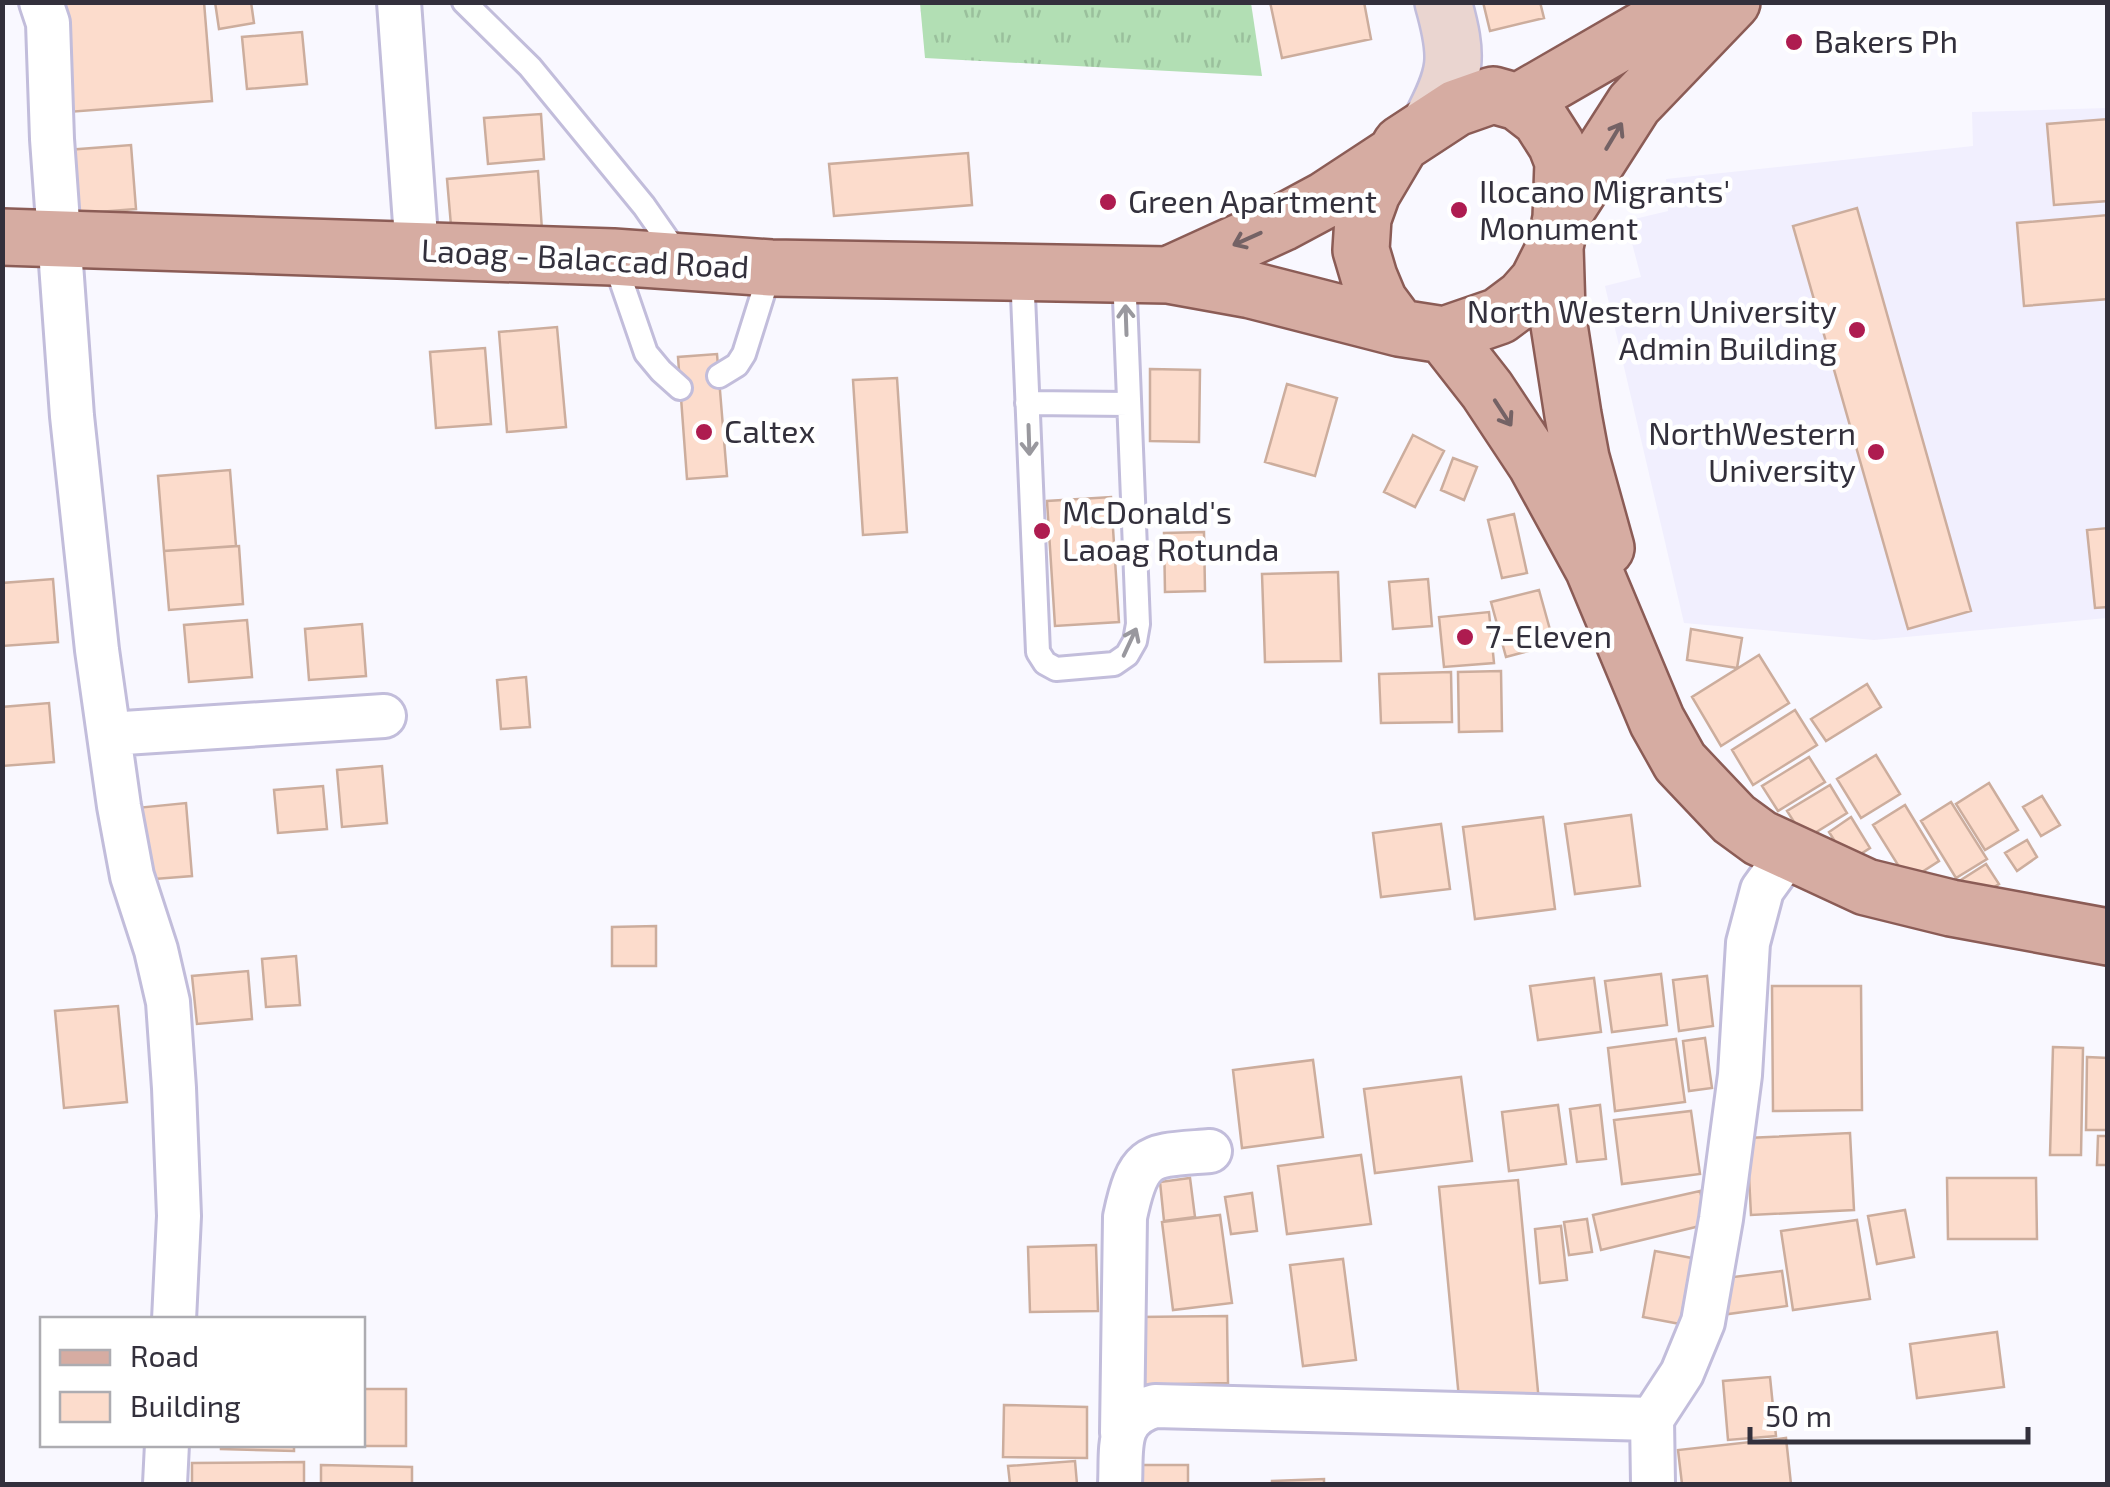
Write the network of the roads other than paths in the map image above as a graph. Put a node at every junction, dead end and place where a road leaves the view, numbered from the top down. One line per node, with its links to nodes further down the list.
1 (41, 2): 11 (street)
2 (399, 2): 12 (street)
3 (464, 2): 14 (lane)
4 (1691, 2): 7 (main road)
5 (1732, 2): 9 (main road, one-way to 5)
6 (1447, 17): 7 (main road); 8 (main road)
7 (1506, 99): 8 (main road); 9 (main road)
8 (1411, 140): 17 (main road, Laoag - Balaccad Road, one-way to 17); 18 (main road)
9 (1558, 232): 18 (main road); 23 (main road)
10 (2, 237): 11 (main road, Laoag - Balaccad Road)
11 (59, 239): 12 (main road, Laoag - Balaccad Road); 25 (street)
12 (417, 251): 13 (main road, Laoag - Balaccad Road)
13 (613, 257): 14 (main road, Laoag - Balaccad Road); 20 (lane)
14 (683, 262): 15 (main road, Laoag - Balaccad Road)
15 (770, 268): 16 (main road, Laoag - Balaccad Road); 19 (lane)
16 (1022, 272): 17 (main road, Laoag - Balaccad Road); 21 (lane)
17 (1146, 275): 18 (main road, Laoag - Balaccad Road); 22 (lane, one-way to 17)
18 (1422, 332): 23 (main road, one-way to 23)
19 (719, 376)
20 (680, 388)
21 (1027, 402): 22 (lane); 22 (lane, one-way to 22)
22 (1129, 404)
23 (1627, 648): 26 (main road)
24 (384, 716): 25 (street)
25 (109, 734): 29 (street)
26 (1790, 851): 27 (main road); 30 (street)
27 (2108, 937)
28 (1210, 1151): 31 (street)
29 (174, 1317)
30 (1652, 1420): 31 (street); 35 (street)
31 (1122, 1433): 34 (street)
32 (167, 1447): 33 (street)
33 (165, 1484)
34 (1120, 1484)
35 (1652, 1484)

